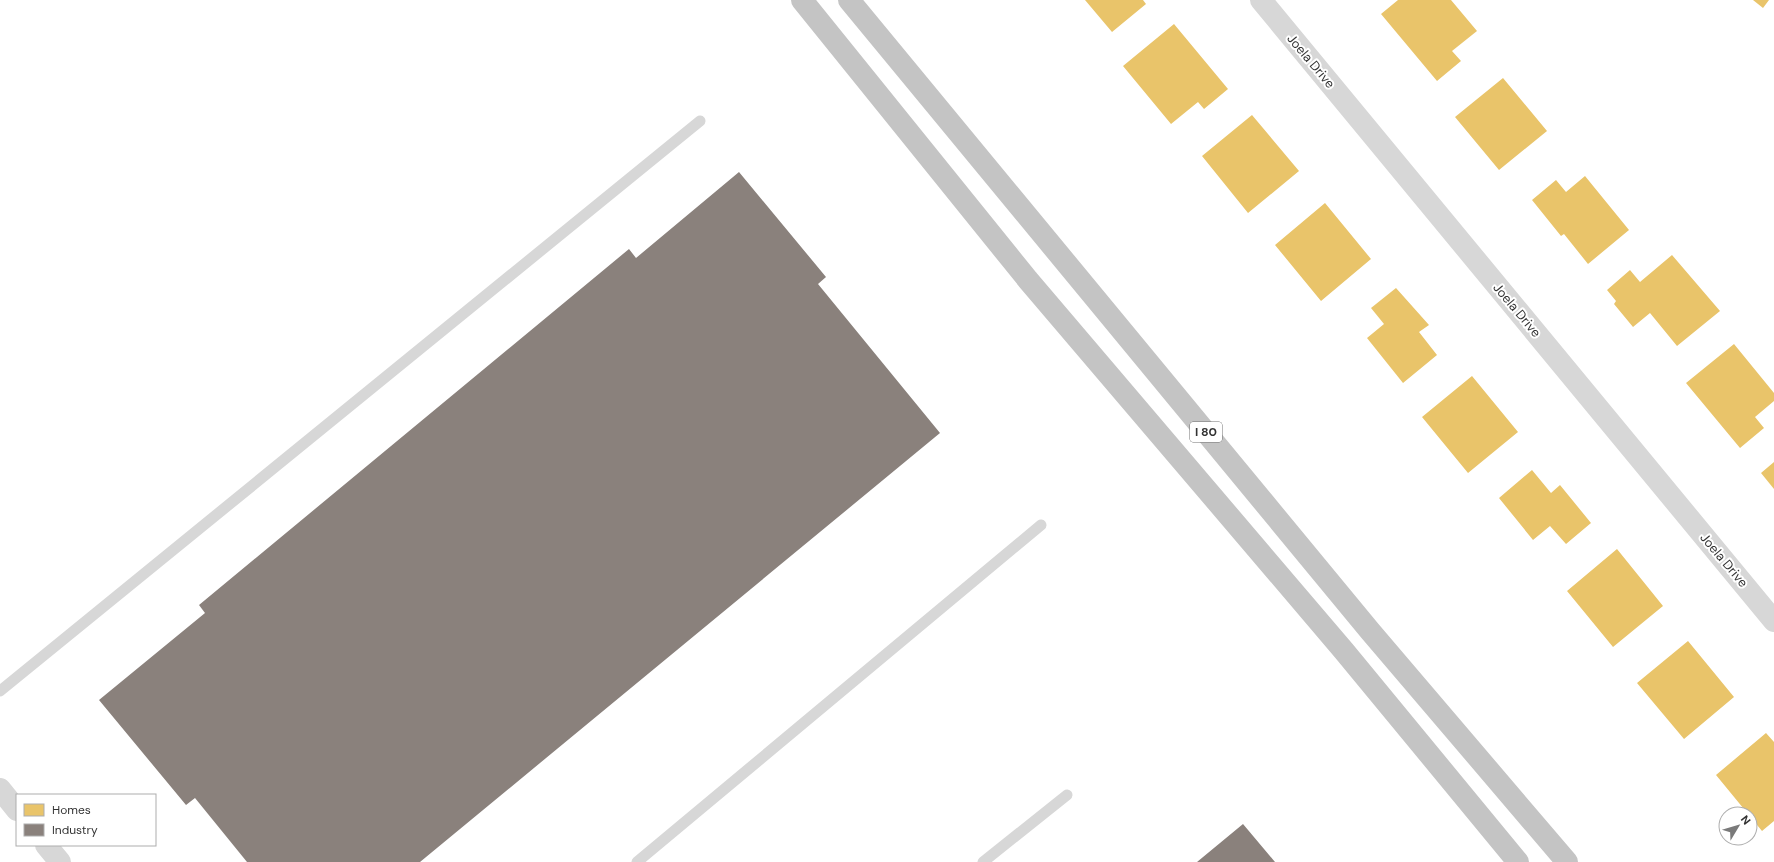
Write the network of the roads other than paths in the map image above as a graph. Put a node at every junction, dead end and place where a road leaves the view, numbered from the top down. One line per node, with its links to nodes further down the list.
1 (802, 0): 15 (highway, I 80)
2 (849, 0): 16 (highway, I 80)
3 (1261, 0): 6 (street, Joela Drive)
4 (700, 121): 7 (lane)
5 (1041, 525): 13 (lane)
6 (1774, 621)
7 (0, 691)
8 (0, 789): 10 (street)
9 (1067, 795): 14 (lane)
10 (16, 809)
11 (47, 846): 12 (street)
12 (60, 862)
13 (637, 862)
14 (983, 862)
15 (1518, 862)
16 (1567, 862)

